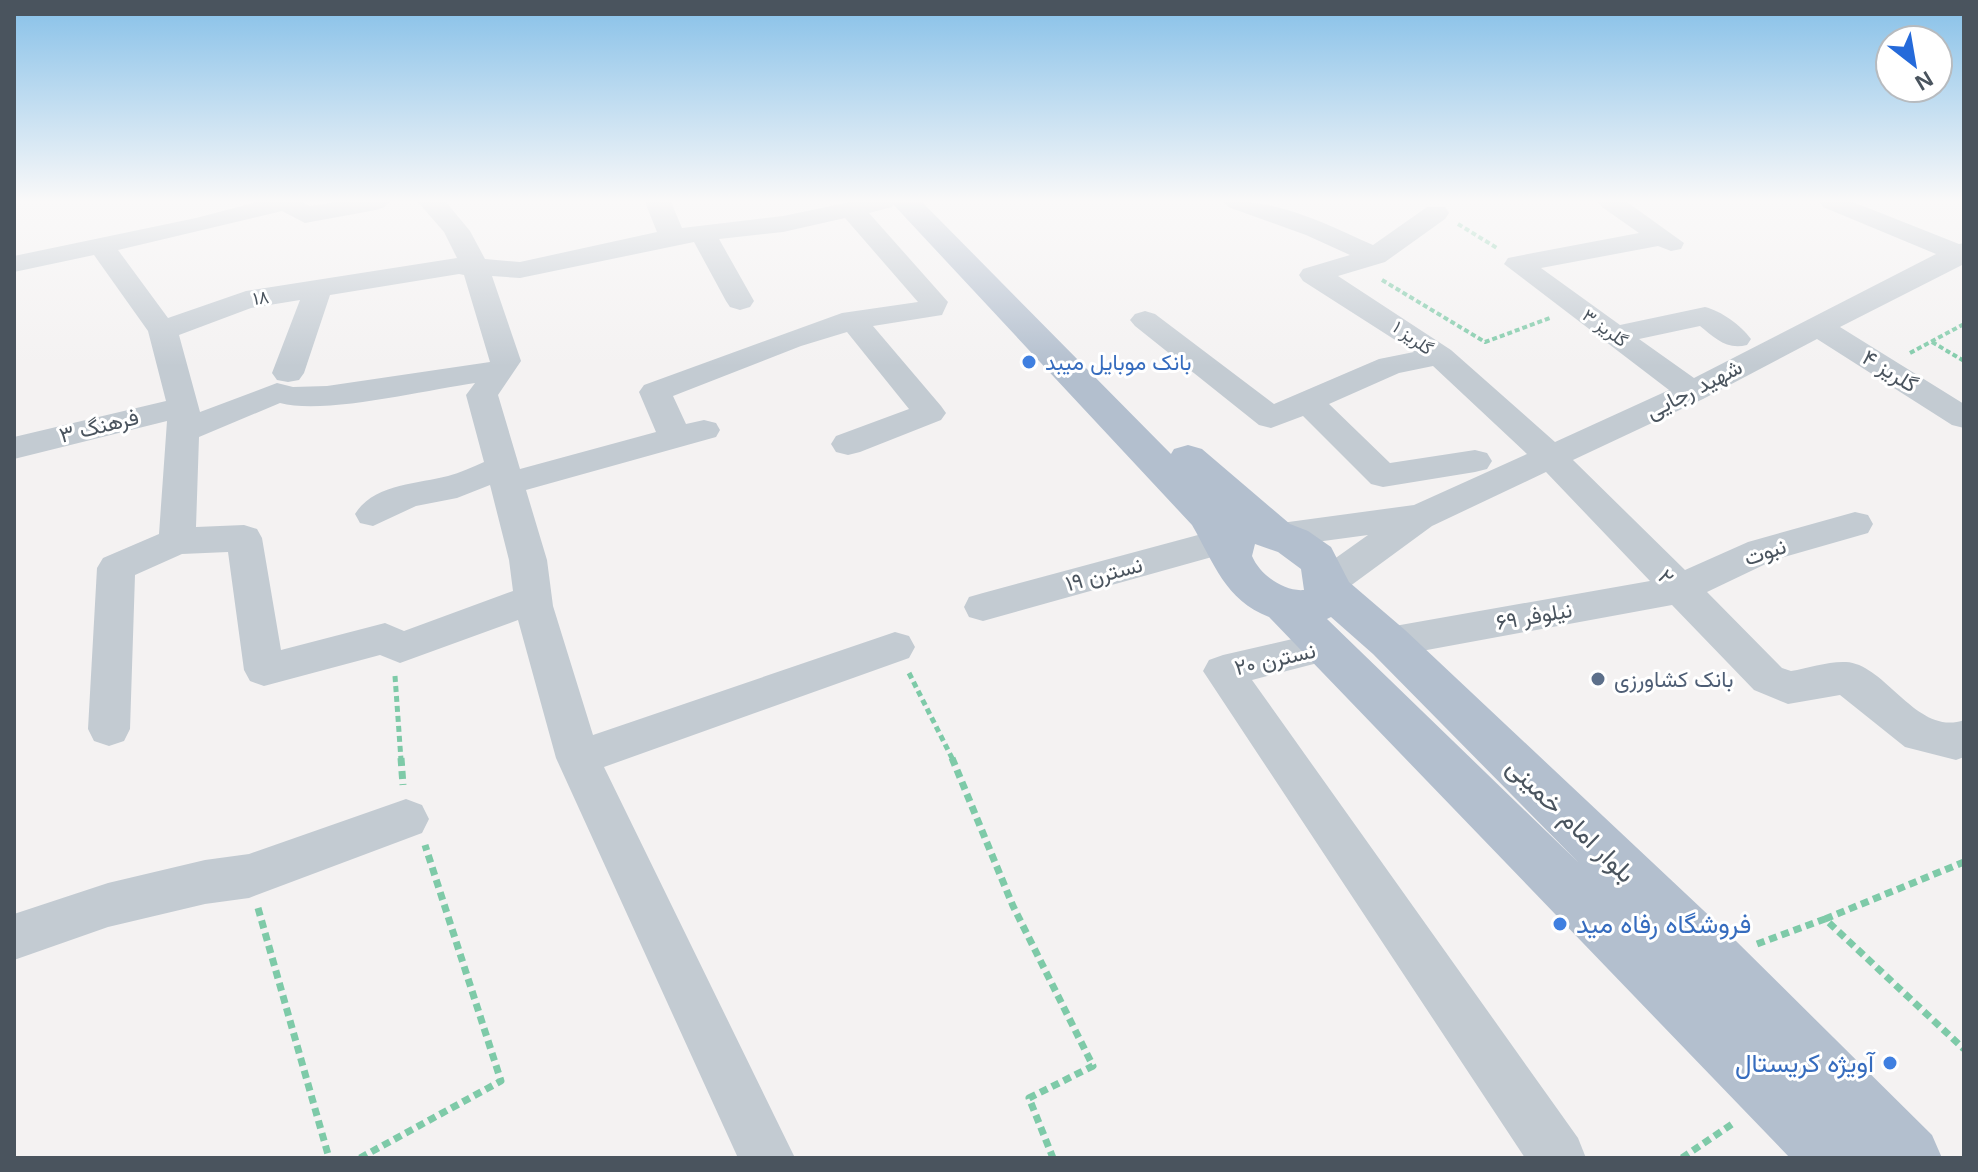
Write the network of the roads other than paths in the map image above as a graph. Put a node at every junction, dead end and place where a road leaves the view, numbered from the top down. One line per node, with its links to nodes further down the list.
1 (52, 257): 14 (street)
2 (109, 257): 21 (street)
3 (470, 257): 15 (street)
4 (581, 257): 15 (street, ۱۸)
5 (716, 257): 17 (street)
6 (894, 257): 18 (street)
7 (959, 257): 41 (main road)
8 (988, 257): 39 (main road)
9 (1360, 257): 13 (street)
10 (1368, 257): 13 (street)
11 (1563, 257): 22 (street, گلریز ۳)
12 (1955, 257): 20 (street, شهید رجایی)
13 (1364, 259): 24 (street, گلریز ۱)
14 (14, 264)
15 (476, 268): 16 (street, ۱۸); 25 (street)
16 (318, 289): 21 (street, ۱۸); 26 (street)
17 (740, 301)
18 (852, 319): 31 (street); 35 (street)
19 (1145, 320): 28 (street)
20 (1816, 325): 27 (street, شهید رجایی); 29 (street, گلریز ۴)
21 (163, 331): 30 (street)
22 (1614, 335): 23 (street); 27 (street, گلریز ۳)
23 (1736, 339)
24 (1440, 356): 28 (street); 33 (street, گلریز ۱)
25 (502, 369): 30 (street, فرهنگ ۳); 35 (street)
26 (288, 373)
27 (1692, 392): 33 (street, شهید رجایی)
28 (1310, 404): 34 (street)
29 (1964, 418)
30 (184, 420): 32 (street, فرهنگ ۳); 40 (street)
31 (848, 444)
32 (14, 448)
33 (1552, 458): 37 (street, شهید رجایی); 42 (street, ۲)
34 (1475, 461)
35 (504, 475): 36 (street); 44 (street)
36 (373, 514)
37 (1419, 517): 39 (street); 43 (street)
38 (1855, 524): 42 (street, نبوت)
39 (1276, 533): 41 (main road); 43 (main road)
40 (177, 541): 44 (street); 49 (street)
41 (1227, 547): 43 (main road); 45 (street, نسترن ۱۹)
42 (1679, 590): 46 (street, نیلوفر ۶۹); 50 (street, ۲)
43 (1314, 591): 46 (main road, بلوار امام خمینی); 47 (main road, بلوار امام خمینی)
44 (533, 599): 51 (street)
45 (983, 607)
46 (1389, 642): 57 (main road, بلوار امام خمینی)
47 (1327, 646): 55 (street, نسترن ۲۰); 56 (main road, بلوار امام خمینی)
48 (895, 647): 51 (street)
49 (109, 729)
50 (1964, 738)
51 (578, 758): 54 (street)
52 (406, 819): 53 (street)
53 (14, 937)
54 (767, 1158)
55 (1558, 1158)
56 (1835, 1158)
57 (1909, 1158)

